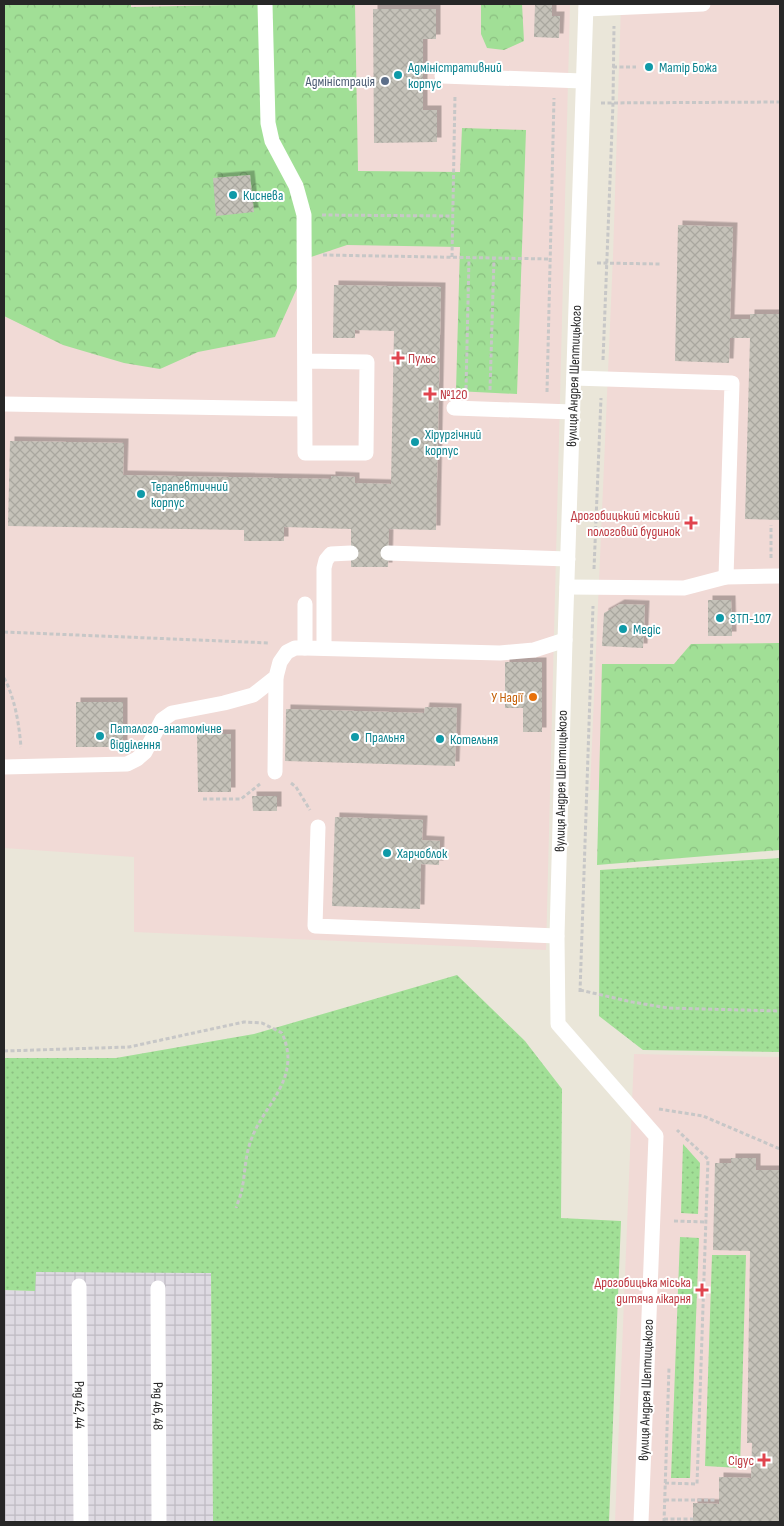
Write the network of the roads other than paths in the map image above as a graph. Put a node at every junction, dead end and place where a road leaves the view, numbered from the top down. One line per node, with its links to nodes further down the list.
1 (265, 4): 6 (lane)
2 (703, 4): 3 (lane)
3 (586, 6): 5 (lane, вулиця Андрея Шептицького)
4 (449, 76): 5 (lane)
5 (583, 81): 7 (lane, вулиця Андрея Шептицького)
6 (305, 361): 10 (lane); 10 (lane)
7 (574, 378): 11 (lane, вулиця Андрея Шептицького); 16 (lane)
8 (4, 404): 10 (lane)
9 (460, 408): 11 (lane)
10 (304, 409)
11 (573, 412): 14 (lane, вулиця Андрея Шептицького)
12 (351, 553): 20 (lane)
13 (388, 553): 14 (lane)
14 (568, 559): 17 (lane, вулиця Андрея Шептицького)
15 (775, 576): 16 (lane)
16 (726, 578): 17 (lane)
17 (567, 587): 19 (lane, вулиця Андрея Шептицького)
18 (305, 604): 21 (lane)
19 (565, 640): 20 (lane); 26 (lane, вулиця Андрея Шептицького)
20 (324, 648): 21 (lane)
21 (298, 649): 22 (lane)
22 (276, 677): 23 (lane); 24 (lane)
23 (4, 767)
24 (275, 772)
25 (318, 826): 26 (lane)
26 (557, 936): 31 (lane, вулиця Андрея Шептицького)
27 (79, 1286): 29 (lane, Ряд 42, 44)
28 (158, 1288): 30 (lane, Ряд 46, 48)
29 (81, 1522)
30 (159, 1522)
31 (641, 1522)

